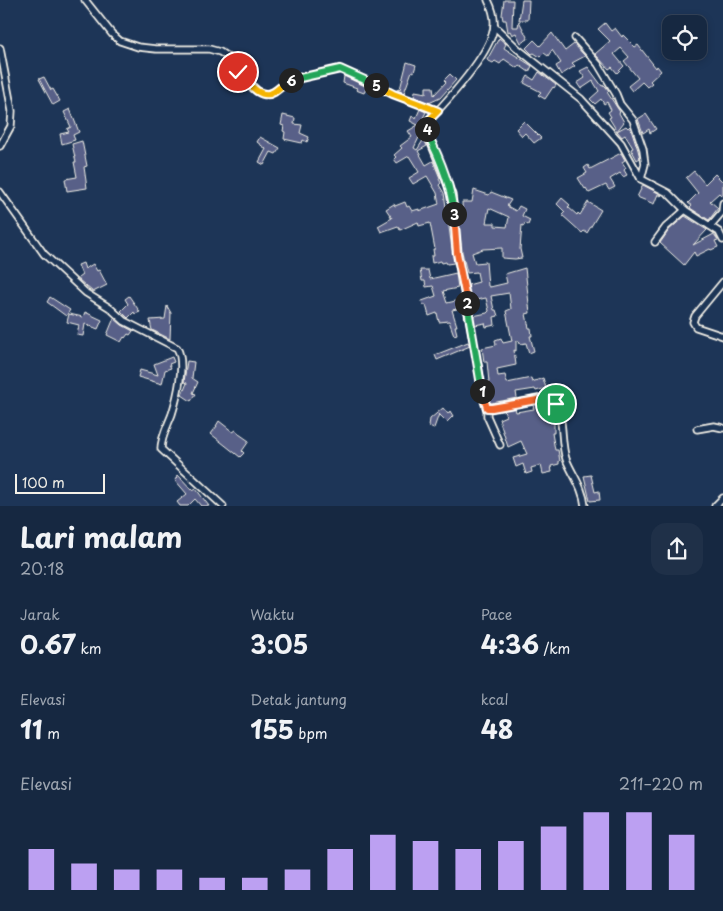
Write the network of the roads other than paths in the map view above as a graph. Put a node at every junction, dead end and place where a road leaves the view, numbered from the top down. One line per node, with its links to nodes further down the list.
1 (85, 0): 6 (street)
2 (488, 0): 3 (street)
3 (494, 26): 6 (street); 8 (street)
4 (575, 38): 8 (street)
5 (0, 48): 7 (street)
6 (438, 111): 17 (street)
7 (0, 146)
8 (641, 179): 11 (street)
9 (0, 192): 23 (street)
10 (723, 203): 12 (street)
11 (685, 210): 12 (street); 14 (street)
12 (710, 226): 13 (street)
13 (723, 240)
14 (655, 242)
15 (723, 282): 16 (street)
16 (723, 336)
17 (487, 408): 21 (street); 24 (street)
18 (697, 429): 19 (street)
19 (723, 429): 20 (street)
20 (723, 436)
21 (500, 445)
22 (723, 498): 25 (street)
23 (223, 506)
24 (585, 506)
25 (715, 506)

